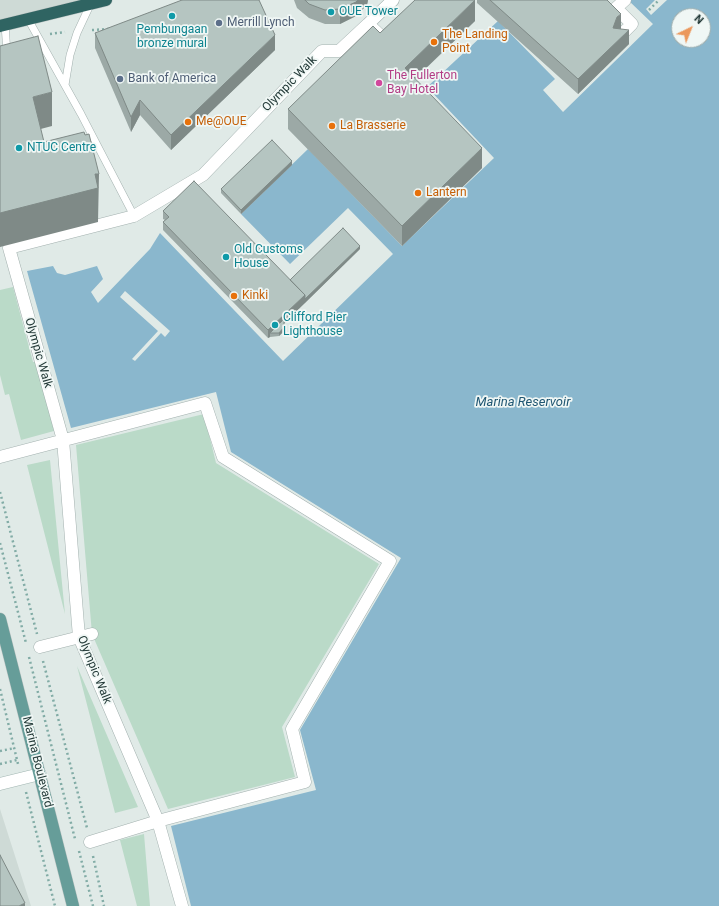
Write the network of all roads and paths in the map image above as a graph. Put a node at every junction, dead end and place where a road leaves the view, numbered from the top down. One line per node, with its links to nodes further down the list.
1 (106, 0): 5 (highway)
2 (393, 0): 8 (street, Olympic Walk)
3 (625, 0): 13 (street)
4 (659, 0): 6 (path)
5 (91, 4): 7 (highway); 11 (lane)
6 (650, 10)
7 (28, 19): 9 (highway); 12 (lane)
8 (368, 24): 14 (street); 17 (street, Olympic Walk)
9 (2, 25): 15 (lane)
10 (110, 29): 11 (path)
11 (78, 30): 12 (path); 16 (lane)
12 (37, 35): 16 (lane)
13 (613, 43)
14 (390, 45)
15 (5, 57)
16 (65, 85): 17 (lane)
17 (134, 216): 18 (street, Olympic Walk)
18 (63, 440): 19 (street); 24 (street, Olympic Walk); 34 (street)
19 (0, 457)
20 (0, 492): 26 (path)
21 (0, 543): 25 (path)
22 (0, 619): 31 (main road, Marina Boulevard)
23 (92, 634): 24 (street)
24 (79, 637): 26 (street); 34 (street, Olympic Walk)
25 (26, 643)
26 (40, 646): 35 (path)
27 (28, 651): 38 (path)
28 (0, 689): 29 (path)
29 (17, 760): 30 (path); 32 (path)
30 (0, 764)
31 (40, 774): 32 (street); 37 (main road, Marina Boulevard)
32 (22, 778): 33 (street); 36 (path)
33 (0, 784)
34 (158, 821): 35 (street); 40 (street, Olympic Walk)
35 (90, 842): 39 (path)
36 (55, 906)
37 (74, 906)
38 (92, 906)
39 (104, 906)
40 (182, 906)

